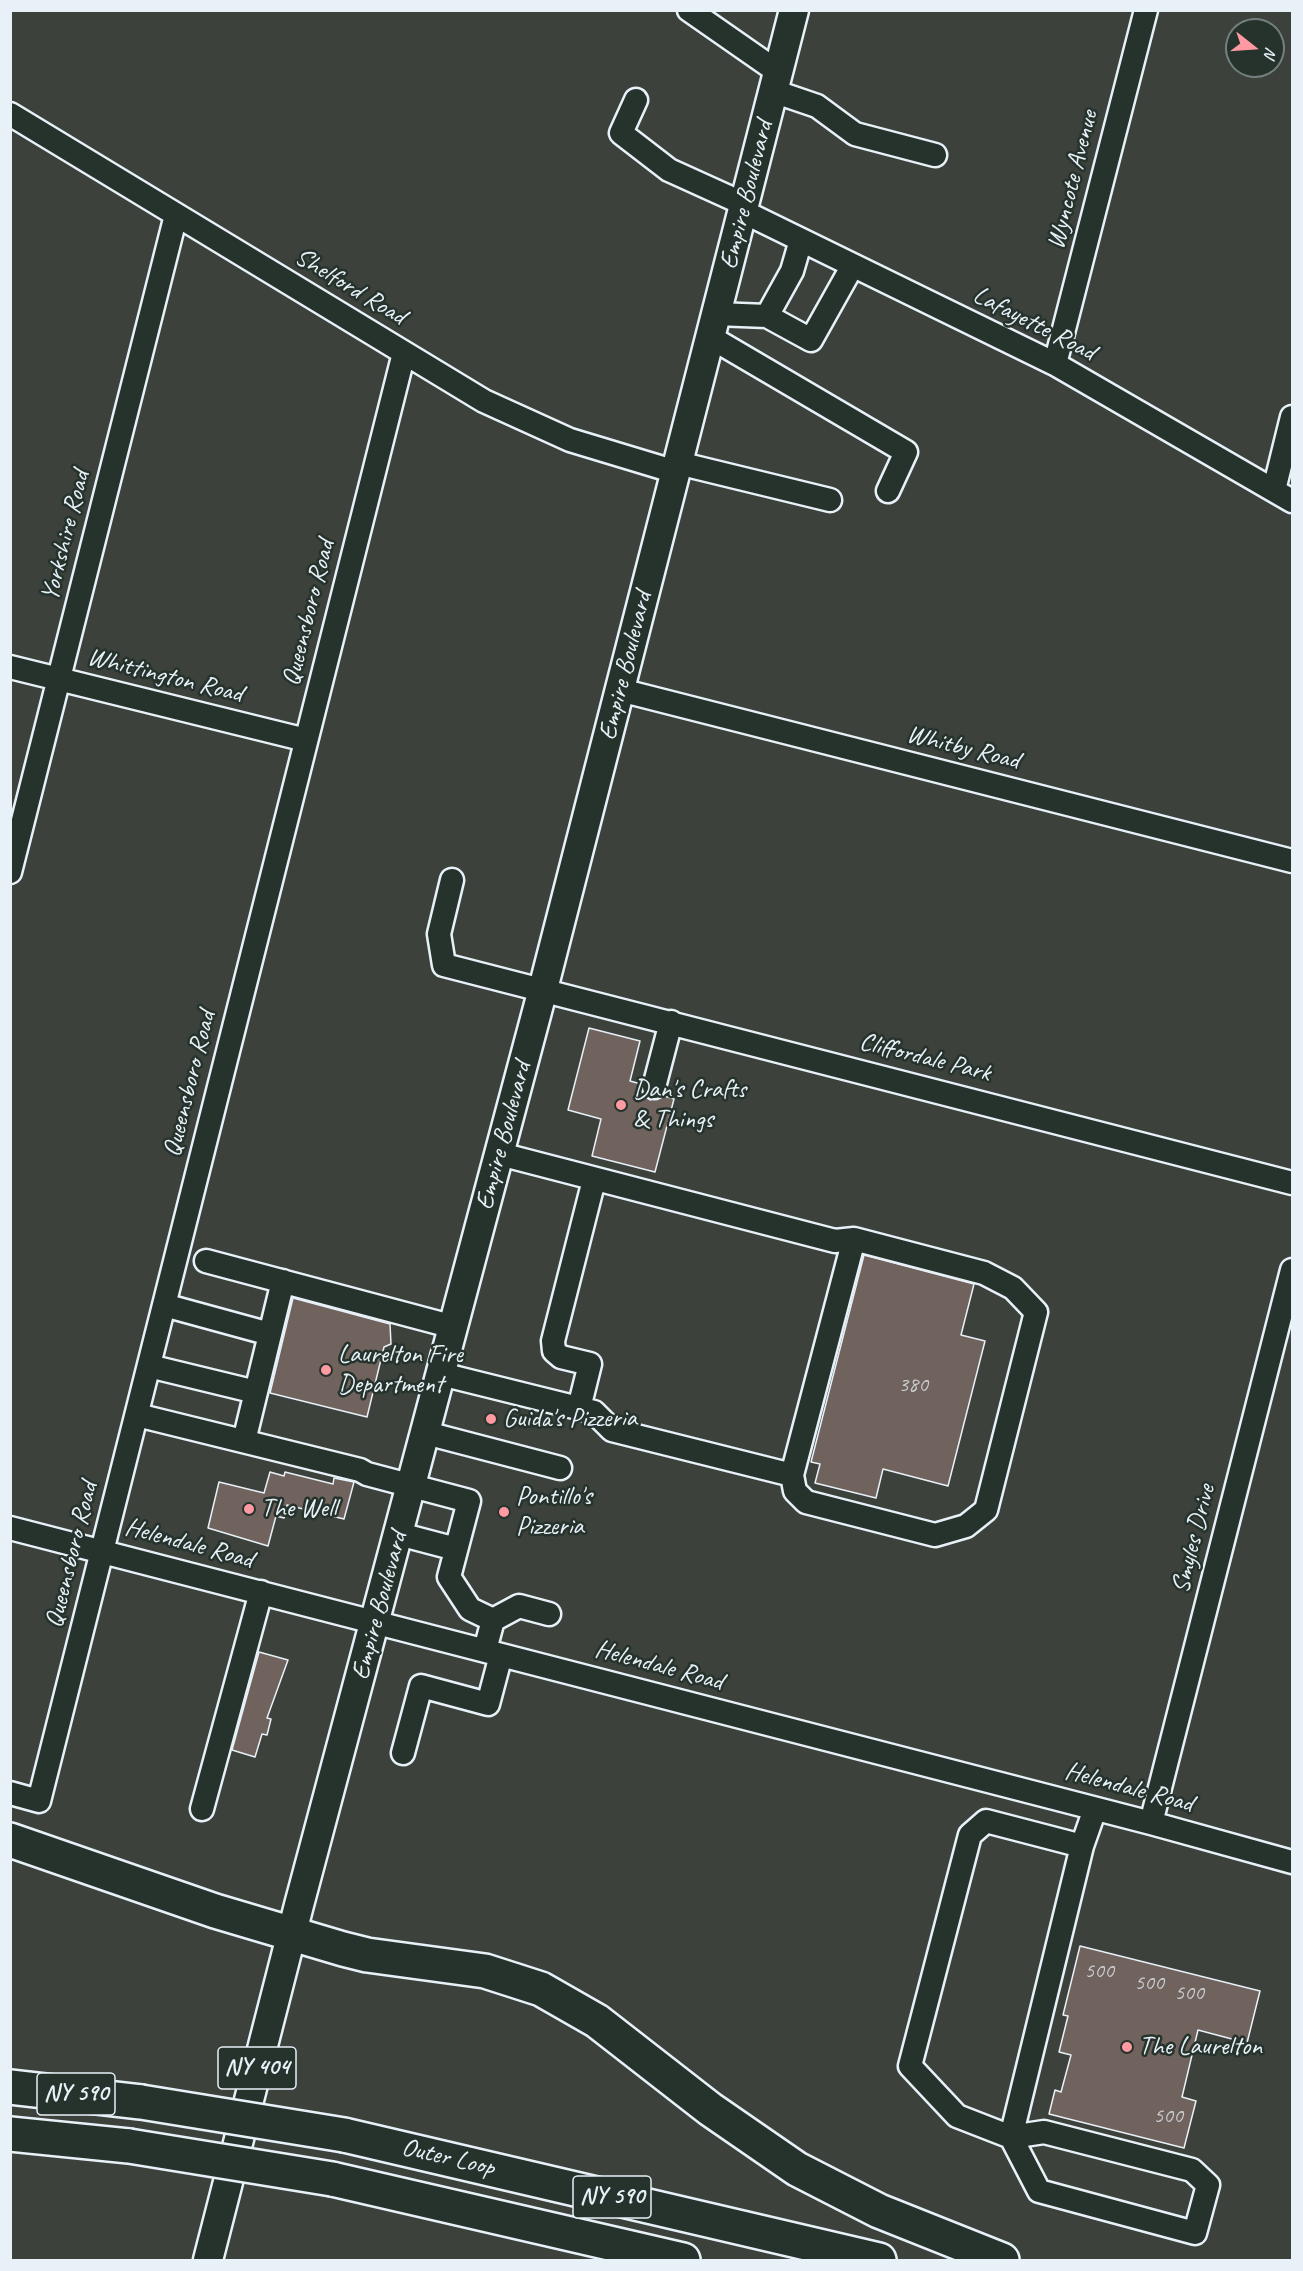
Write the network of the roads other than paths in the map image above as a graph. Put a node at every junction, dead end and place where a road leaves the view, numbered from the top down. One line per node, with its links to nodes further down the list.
1 (689, 10): 4 (street)
2 (794, 10): 4 (main road, Empire Boulevard)
3 (1146, 10): 15 (street, Wyncote Avenue)
4 (776, 81): 7 (street); 8 (main road, Empire Boulevard)
5 (636, 100): 8 (street, Lafayette Road)
6 (10, 114): 9 (street, Shelford Road)
7 (935, 154)
8 (743, 207): 10 (street, Lafayette Road); 13 (main road, Empire Boulevard)
9 (176, 214): 14 (street, Shelford Road); 22 (street, Yorkshire Road)
10 (801, 240): 11 (street, Lafayette Road); 12 (street)
11 (853, 265): 12 (street); 15 (street, Lafayette Road)
12 (767, 316): 13 (street)
13 (713, 325): 17 (main road, Empire Boulevard); 18 (street)
14 (404, 353): 17 (street, Shelford Road); 24 (street, Queensboro Road)
15 (1055, 364): 19 (street, Lafayette Road)
16 (1293, 417): 19 (street)
17 (677, 467): 20 (street, Shelford Road); 23 (main road, Empire Boulevard)
18 (888, 490)
19 (1283, 496)
20 (830, 500)
21 (10, 667): 22 (street, Whittington Road)
22 (59, 679): 24 (street, Whittington Road); 26 (street, Yorkshire Road)
23 (620, 690): 25 (street, Whitby Road); 28 (main road, Empire Boulevard)
24 (306, 740): 38 (street, Queensboro Road)
25 (1293, 861)
26 (10, 872)
27 (452, 880): 28 (street, Cliffordale Park)
28 (543, 989): 29 (street, Cliffordale Park); 31 (main road, Empire Boulevard)
29 (671, 1022): 30 (street); 33 (street, Cliffordale Park)
30 (654, 1087)
31 (500, 1154): 32 (street); 39 (main road, Empire Boulevard)
32 (594, 1180): 34 (street); 44 (street)
33 (1293, 1183)
34 (854, 1239): 49 (street); 49 (street)
35 (206, 1262): 37 (street)
36 (1293, 1270): 64 (street, Smyles Drive)
37 (283, 1281): 39 (street); 40 (street)
38 (164, 1305): 40 (street); 41 (street, Queensboro Road)
39 (454, 1326): 42 (main road, Empire Boulevard)
40 (270, 1334): 43 (street)
41 (149, 1366): 43 (street); 45 (street, Queensboro Road)
42 (441, 1374): 44 (street); 46 (main road, Empire Boulevard)
43 (256, 1392): 47 (street)
44 (579, 1408): 49 (street)
45 (137, 1414): 47 (street); 54 (street, Queensboro Road)
46 (426, 1433): 48 (street); 50 (main road, Empire Boulevard)
47 (244, 1441): 50 (street)
48 (560, 1468)
49 (792, 1475)
50 (412, 1486): 52 (main road, Empire Boulevard); 53 (street)
51 (10, 1528): 54 (street, Helendale Road)
52 (399, 1534): 53 (street); 58 (main road, Empire Boulevard)
53 (456, 1549): 57 (street)
54 (102, 1551): 55 (street, Helendale Road); 61 (street, Queensboro Road)
55 (261, 1592): 58 (street, Helendale Road); 62 (street)
56 (549, 1614): 57 (street)
57 (493, 1620): 59 (street)
58 (376, 1622): 59 (street, Helendale Road); 68 (main road, Empire Boulevard)
59 (493, 1652): 60 (street); 63 (street, Helendale Road)
60 (403, 1754)
61 (10, 1793)
62 (202, 1809)
63 (1095, 1809): 64 (street, Helendale Road); 66 (street)
64 (1151, 1823): 67 (street, Helendale Road)
65 (10, 1840): 68 (highway)
66 (1082, 1846): 71 (street); 71 (street)
67 (1293, 1862)
68 (292, 1934): 74 (main road, Empire Boulevard / NY 404); 77 (highway)
69 (10, 2087): 76 (highway, Outer Loop / NY 590, bridge)
70 (10, 2134): 73 (highway, Outer Loop / NY 590)
71 (1011, 2137): 71 (street)
72 (10, 2141): 73 (highway)
73 (129, 2146): 75 (highway, Outer Loop / NY 590, bridge)
74 (208, 2260)
75 (683, 2260)
76 (879, 2260)
77 (1002, 2260)

